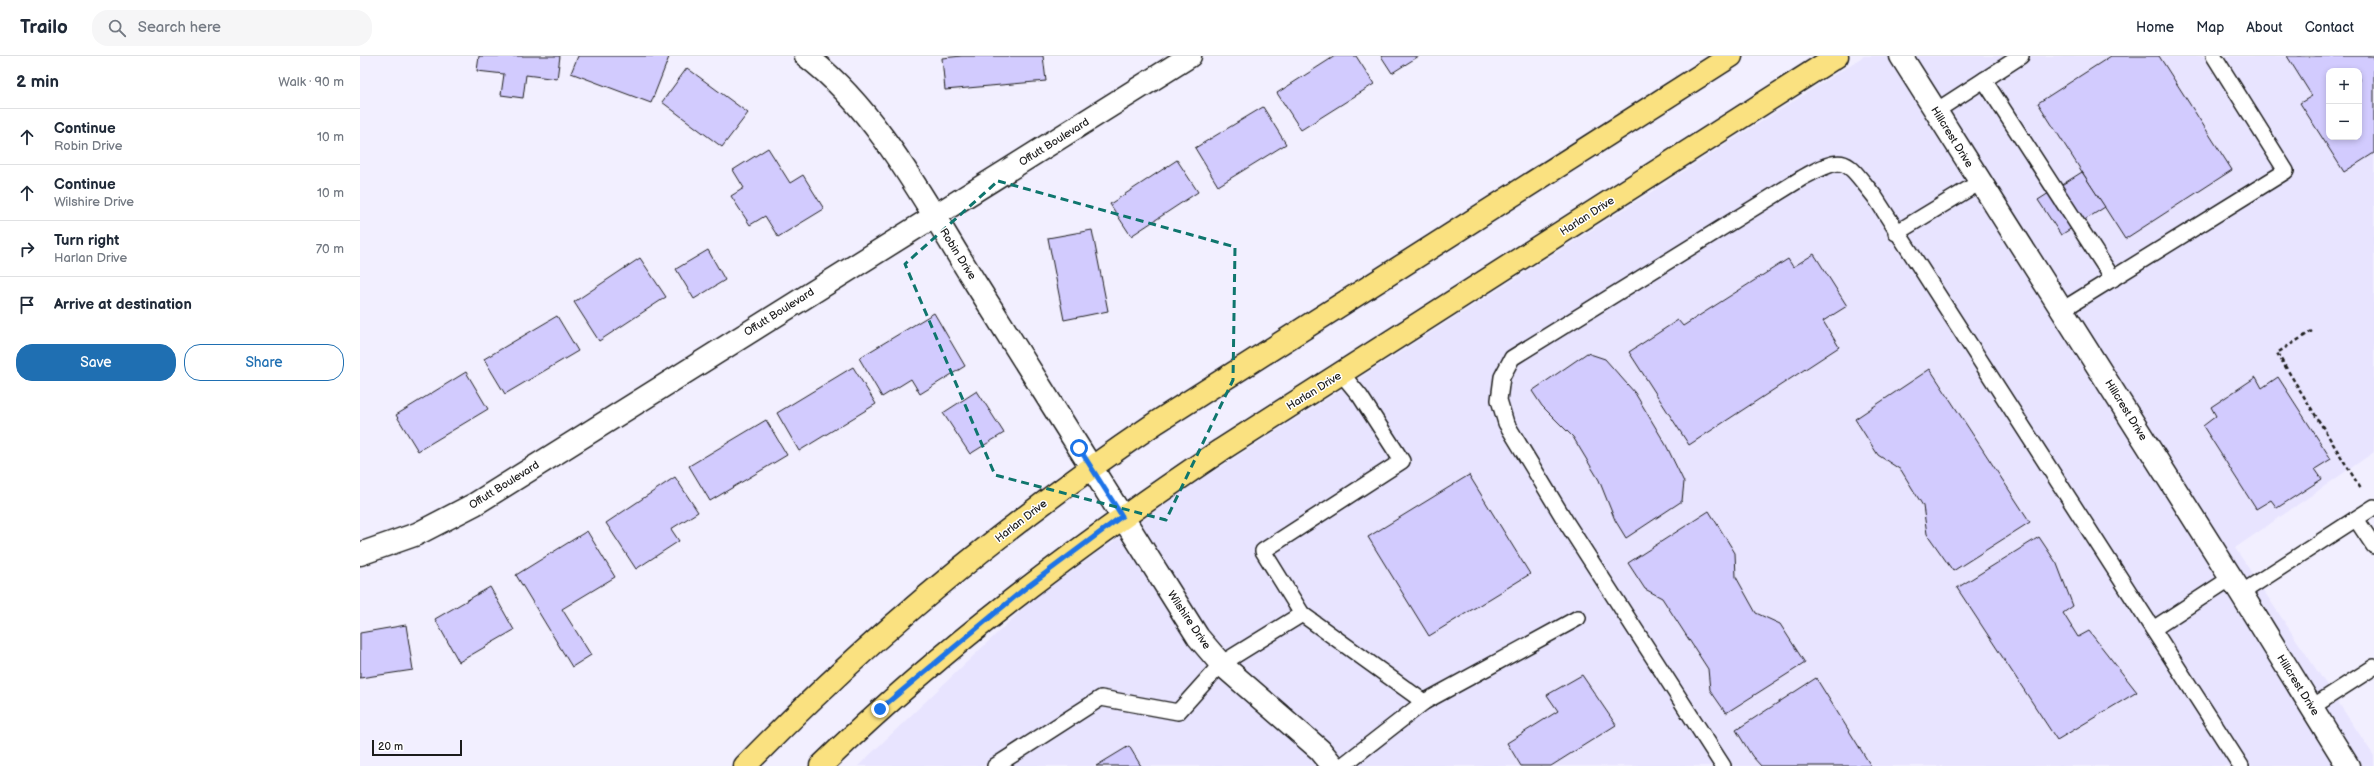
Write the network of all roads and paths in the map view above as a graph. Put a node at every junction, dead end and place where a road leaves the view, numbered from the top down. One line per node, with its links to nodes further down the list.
1 (806, 56): 11 (street, Robin Drive)
2 (1190, 56): 11 (street, Offutt Boulevard)
3 (1731, 56): 17 (main road, Harlan Drive)
4 (1837, 56): 16 (main road, Harlan Drive)
5 (1901, 56): 9 (street, Hillcrest Drive)
6 (2021, 56): 8 (lane)
7 (2214, 56): 13 (lane)
8 (1984, 80): 9 (lane); 13 (lane)
9 (1936, 111): 10 (street, Hillcrest Drive)
10 (1980, 182): 12 (lane); 14 (street, Hillcrest Drive)
11 (935, 217): 17 (street, Robin Drive); 22 (street, Offutt Boulevard)
12 (1896, 233): 26 (lane); 36 (lane)
13 (2113, 280): 14 (lane)
14 (2062, 310): 23 (street, Hillcrest Drive)
15 (2312, 331): 18 (path)
16 (1341, 373): 19 (main road, Harlan Drive); 24 (lane)
17 (1091, 467): 19 (street, Wilshire Drive); 31 (main road, Harlan Drive)
18 (2374, 507): 20 (lane)
19 (1122, 516): 27 (street, Wilshire Drive); 32 (main road, Harlan Drive)
20 (2356, 519): 21 (lane); 23 (lane)
21 (2374, 546)
22 (360, 554)
23 (2236, 585): 26 (lane); 30 (street, Hillcrest Drive)
24 (1302, 614): 27 (lane); 29 (lane)
25 (1578, 618): 29 (lane)
26 (2153, 629): 37 (lane)
27 (1221, 664): 33 (lane); 34 (street, Wilshire Drive)
28 (2374, 667): 30 (lane)
29 (1424, 702): 35 (lane)
30 (2312, 707): 38 (street, Hillcrest Drive)
31 (745, 766)
32 (821, 766)
33 (995, 766)
34 (1333, 766)
35 (1342, 766)
36 (1723, 766)
37 (2241, 766)
38 (2348, 766)

